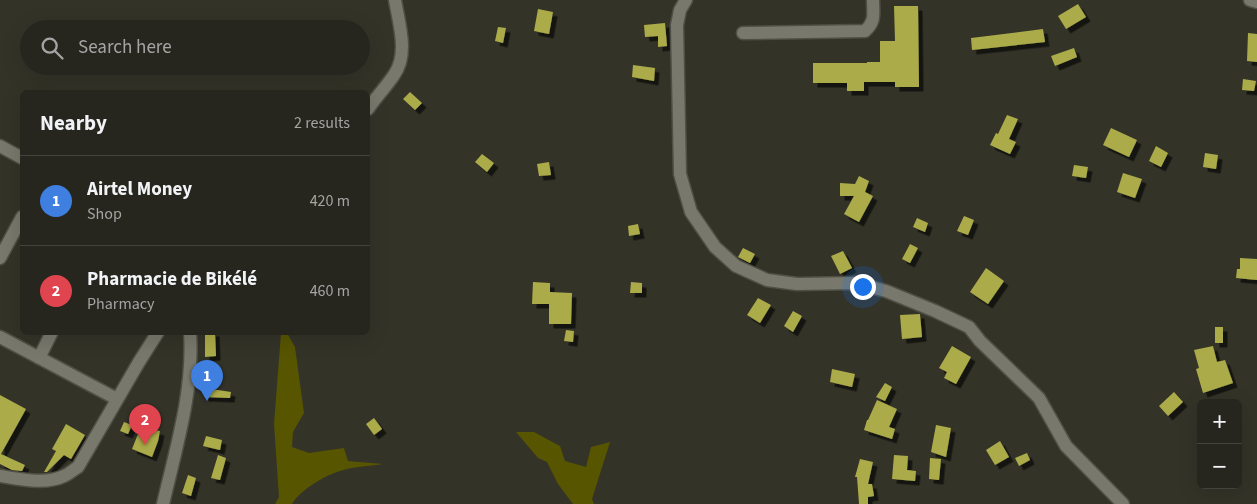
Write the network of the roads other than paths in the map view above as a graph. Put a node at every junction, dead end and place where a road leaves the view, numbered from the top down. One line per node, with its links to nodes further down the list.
1 (395, 0): 7 (street)
2 (686, 0): 20 (street)
3 (873, 0): 6 (street)
4 (1250, 0): 5 (street)
5 (1257, 2)
6 (743, 33)
7 (370, 106)
8 (0, 146): 9 (street)
9 (20, 157)
10 (20, 221): 11 (street)
11 (0, 258)
12 (50, 335): 16 (street)
13 (156, 335): 17 (street)
14 (190, 335): 19 (street)
15 (0, 336): 16 (street)
16 (39, 358): 17 (street)
17 (117, 399): 18 (street)
18 (0, 476)
19 (164, 504)
20 (1122, 504)

